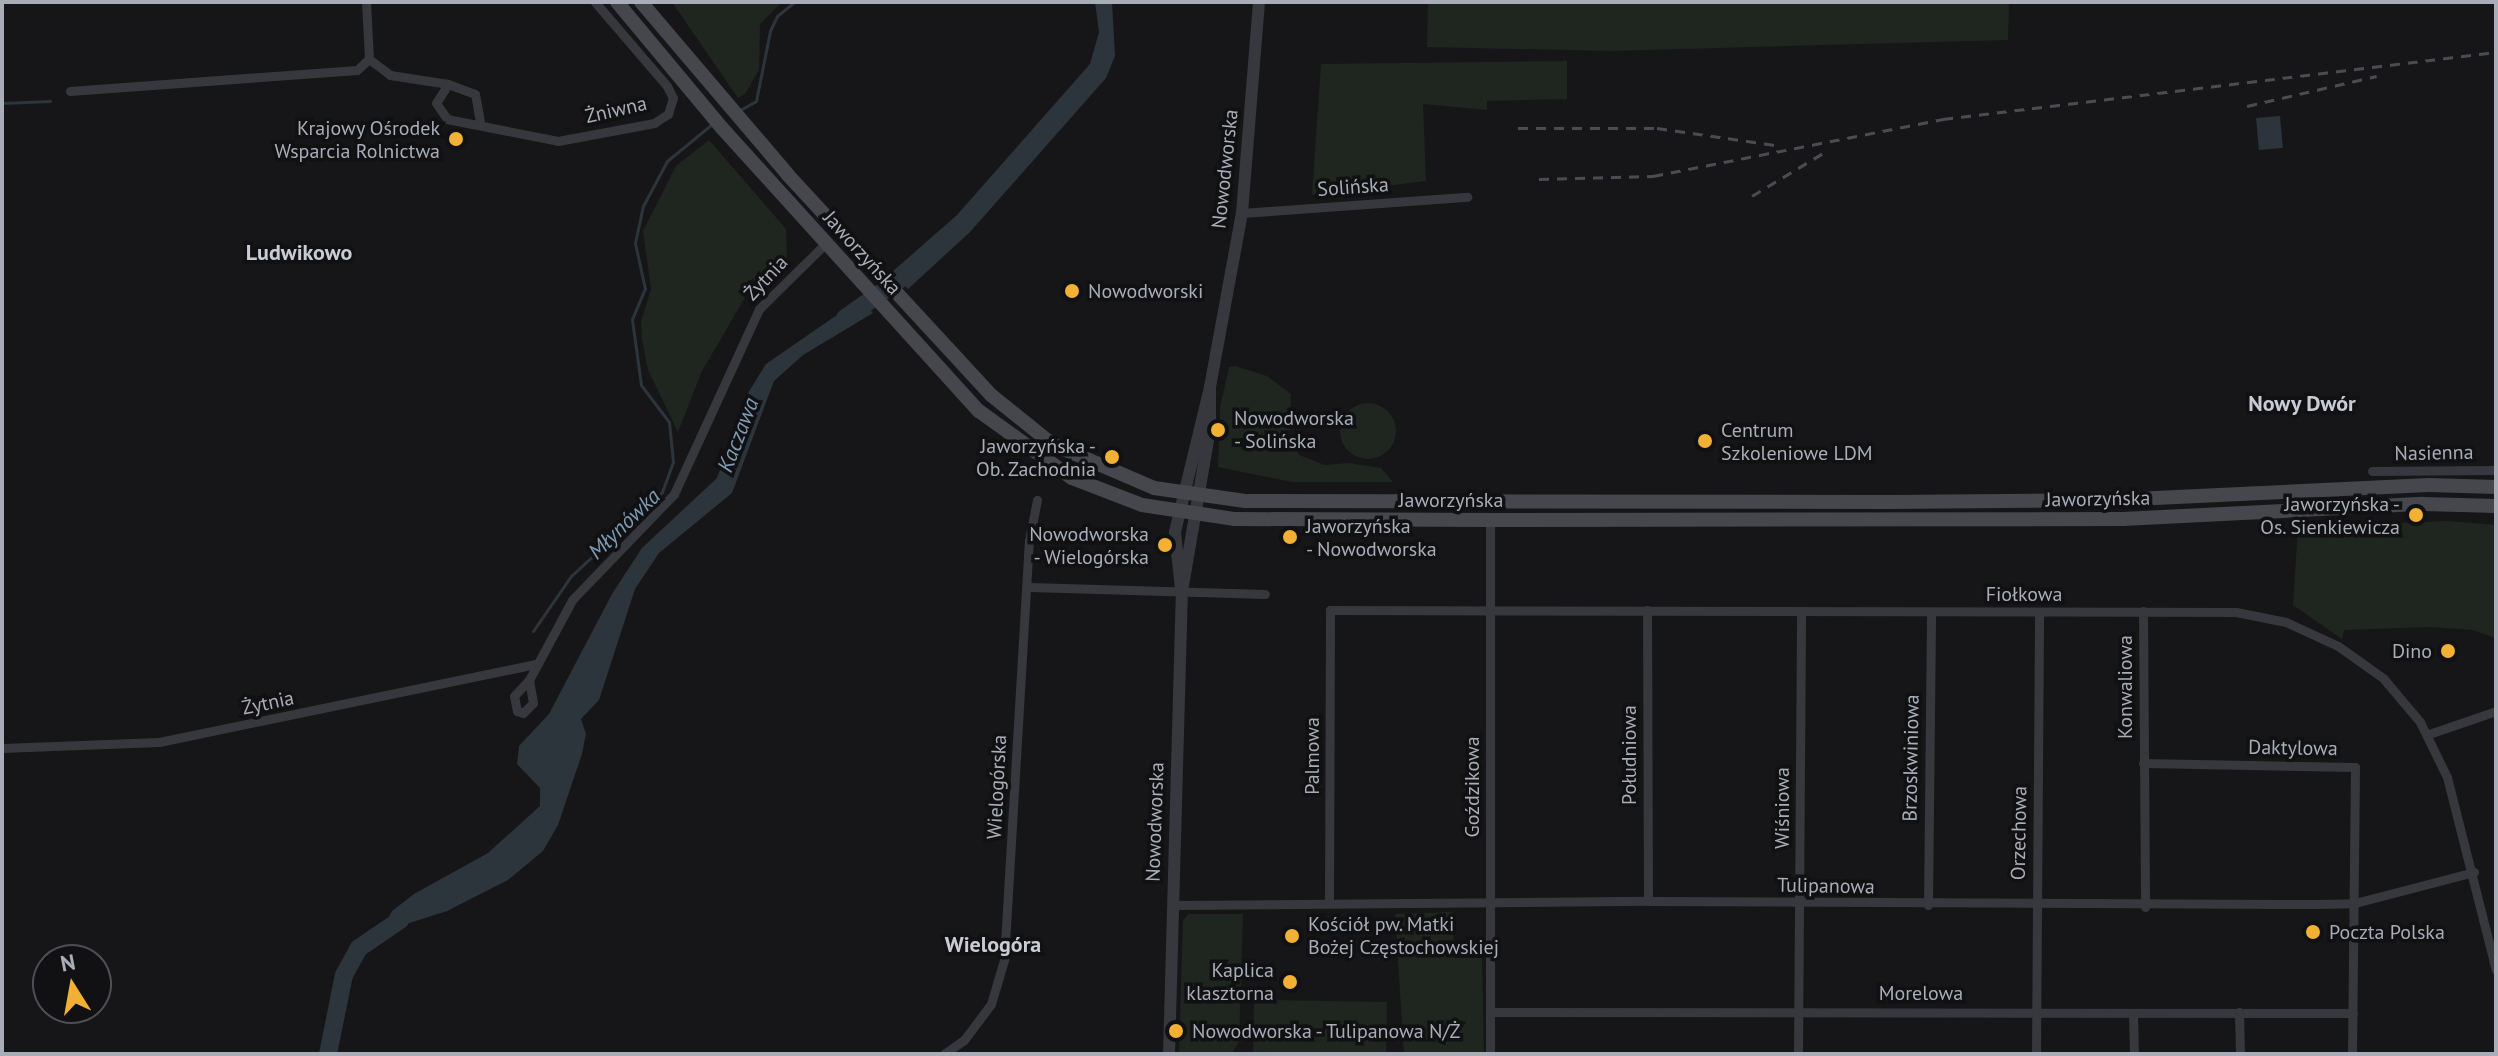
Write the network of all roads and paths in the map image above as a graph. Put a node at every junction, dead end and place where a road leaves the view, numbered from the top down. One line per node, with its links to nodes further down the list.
1 (366, 2): 6 (street)
2 (595, 2): 9 (street, Żniwna)
3 (617, 2): 12 (main road, Jaworzyńska)
4 (641, 2): 17 (main road, Jaworzyńska)
5 (1259, 2): 11 (street, Nowodworska)
6 (369, 59): 7 (street); 8 (street)
7 (448, 84): 9 (street); 9 (street, Żniwna)
8 (70, 91)
9 (480, 122)
10 (1467, 197): 11 (street, Solińska)
11 (1242, 213): 13 (street, Nowodworska)
12 (826, 243): 21 (main road, Jaworzyńska); 34 (street, Żytnia)
13 (1210, 387): 17 (street, Nowodworska); 18 (street, Nowodworska)
14 (2496, 470): 15 (street, Nasienna)
15 (2372, 471)
16 (2496, 487): 18 (main road, Jaworzyńska)
17 (1182, 494): 18 (main road, Jaworzyńska); 21 (street, Nowodworska)
18 (1201, 497): 22 (street, Nowodworska)
19 (1037, 500): 24 (street, Wielogórska)
20 (2496, 506): 23 (main road, Jaworzyńska)
21 (1178, 514): 22 (main road, Jaworzyńska); 25 (street, Nowodworska)
22 (1197, 517): 23 (main road, Jaworzyńska); 25 (street, Nowodworska)
23 (1490, 520): 31 (street, Goździkowa)
24 (1030, 587): 25 (street); 57 (street, Wielogórska)
25 (1182, 591): 26 (street); 46 (street, Nowodworska)
26 (1265, 594)
27 (1330, 610): 31 (street, Fiołkowa); 43 (street, Palmowa)
28 (1647, 610): 29 (street, Fiołkowa); 31 (street, Fiołkowa); 41 (street, Południowa)
29 (1801, 611): 32 (street, Fiołkowa); 45 (street, Wiśniowa)
30 (2143, 611): 33 (street, Fiołkowa); 37 (street, Fiołkowa); 39 (street, Konwaliowa)
31 (1491, 612): 42 (street, Goździkowa)
32 (1931, 612): 33 (street, Fiołkowa); 47 (street, Brzoskwiniowa)
33 (2039, 612): 48 (street, Orzechowa)
34 (537, 664): 35 (street, Żytnia); 38 (street, Żytnia)
35 (529, 680)
36 (2496, 711): 37 (street)
37 (2429, 734): 40 (street, Fiołkowa)
38 (2, 748)
39 (2143, 763): 44 (street, Daktylowa); 49 (street, Konwaliowa)
40 (2474, 872): 44 (street, Tulipanowa); 50 (street, Fiołkowa)
41 (1648, 901): 42 (street, Tulipanowa); 45 (street, Tulipanowa)
42 (1489, 902): 43 (street, Tulipanowa); 52 (street, Goździkowa)
43 (1329, 903): 46 (street, Tulipanowa)
44 (2355, 903): 49 (street, Tulipanowa); 56 (street)
45 (1799, 904): 47 (street, Tulipanowa); 51 (street, Wiśniowa)
46 (1173, 905): 58 (street, Nowodworska)
47 (1928, 905): 48 (street, Tulipanowa)
48 (2036, 905): 49 (street, Tulipanowa); 53 (street, Orzechowa)
49 (2145, 907)
50 (2496, 970)
51 (1798, 1011): 52 (street, Morelowa); 53 (street, Morelowa); 60 (street, Wiśniowa)
52 (1490, 1012): 59 (street, Goździkowa)
53 (2036, 1012): 55 (street, Morelowa); 61 (street, Orzechowa)
54 (2239, 1012): 55 (street, Morelowa); 56 (street, Morelowa); 63 (street)
55 (2133, 1013): 62 (street)
56 (2353, 1013): 64 (street)
57 (944, 1054)
58 (1169, 1054)
59 (1490, 1054)
60 (1798, 1054)
61 (2036, 1054)
62 (2134, 1054)
63 (2240, 1054)
64 (2352, 1054)

